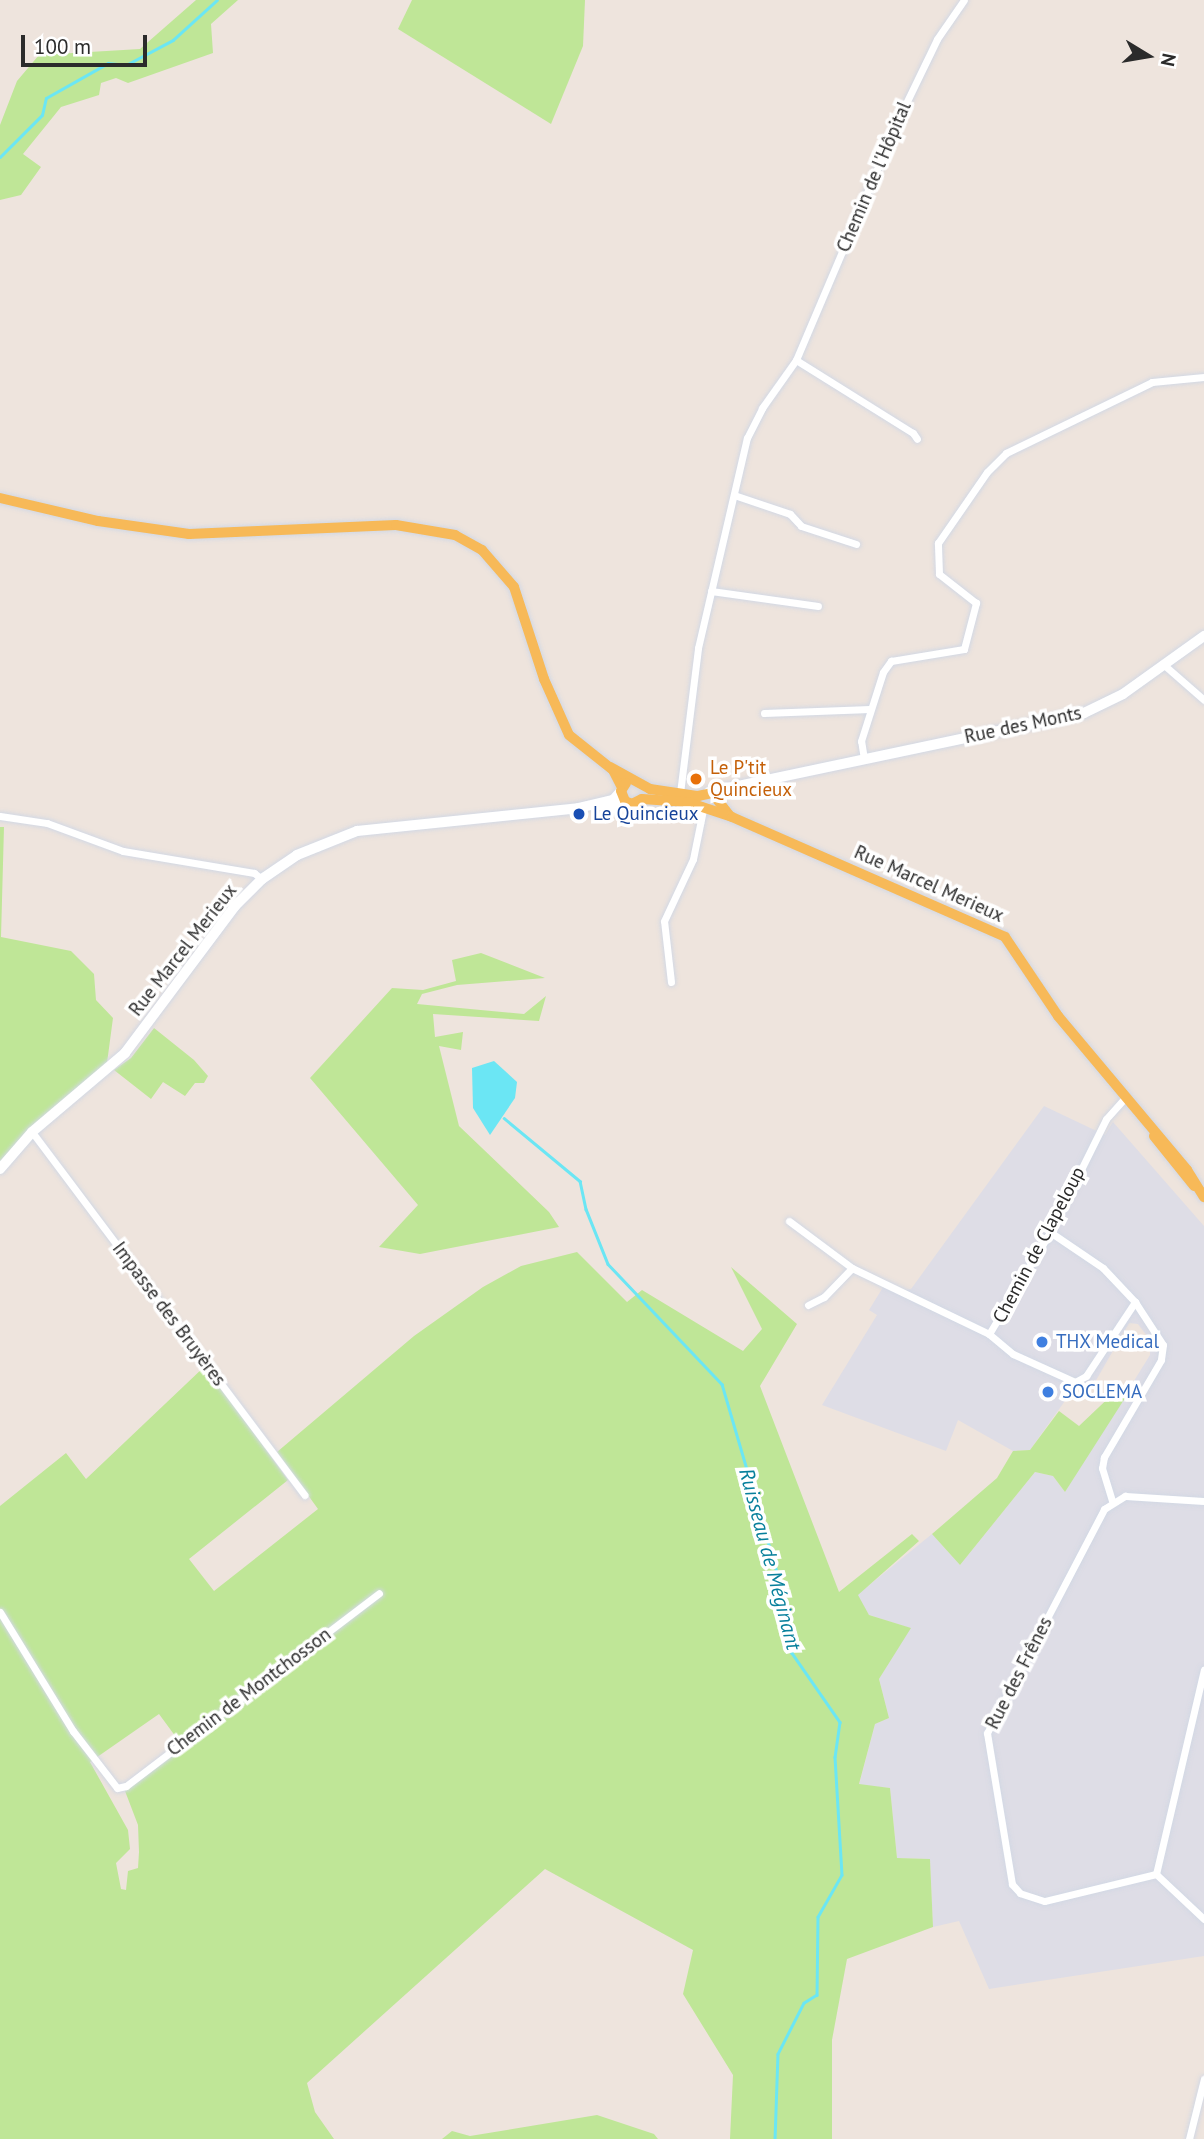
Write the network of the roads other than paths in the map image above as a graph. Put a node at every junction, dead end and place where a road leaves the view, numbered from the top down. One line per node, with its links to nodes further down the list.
1 (964, 0): 2 (street, Chemin de l'Hôpital)
2 (796, 360): 4 (street); 5 (street, Chemin de l'Hôpital)
3 (1204, 377): 13 (street)
4 (916, 439)
5 (734, 495): 7 (street); 8 (street, Chemin de l'Hôpital)
6 (0, 498): 16 (main road)
7 (856, 544)
8 (711, 591): 9 (street); 19 (street, Chemin de l'Hôpital)
9 (818, 606)
10 (1204, 636): 11 (main road, Rue des Monts)
11 (1164, 665): 12 (street); 15 (main road, Rue des Monts)
12 (1204, 700)
13 (870, 709): 14 (street); 15 (street)
14 (764, 713)
15 (864, 759): 22 (main road, Rue des Monts)
16 (607, 766): 17 (main road, Rue Marcel Merieux); 18 (main road)
17 (638, 783): 18 (main road); 19 (main road, Rue Marcel Merieux); 20 (main road)
18 (621, 790): 21 (main road); 23 (main road, Rue Marcel Merieux)
19 (680, 793): 22 (main road, Rue Marcel Merieux)
20 (642, 799): 21 (main road, Rue Marcel Merieux); 22 (main road, Rue Marcel Merieux)
21 (627, 802): 23 (main road, Rue Marcel Merieux)
22 (707, 802): 26 (street); 27 (main road, Rue Marcel Merieux)
23 (600, 804): 25 (main road, Rue Marcel Merieux)
24 (0, 816): 25 (street)
25 (262, 879): 28 (main road, Rue Marcel Merieux)
26 (671, 982)
27 (1125, 1098): 30 (main road, Rue Marcel Merieux); 32 (street, Chemin de Clapeloup)
28 (32, 1132): 29 (main road, Rue Marcel Merieux); 37 (street, Impasse des Bruyères)
29 (0, 1169)
30 (1201, 1194)
31 (789, 1221): 33 (street, Chemin de Clapeloup)
32 (1050, 1231): 34 (street); 36 (street, Chemin de Clapeloup)
33 (852, 1268): 35 (street); 36 (street, Chemin de Clapeloup)
34 (1135, 1302): 36 (street); 38 (street)
35 (808, 1305)
36 (989, 1334)
37 (305, 1495)
38 (1112, 1500): 39 (street); 43 (street, Rue des Frênes)
39 (1204, 1501)
40 (380, 1593): 41 (street, Chemin de Montchosson)
41 (0, 1612)
42 (1204, 1670): 43 (street)
43 (1156, 1874): 44 (street)
44 (1204, 1919)
45 (1204, 2079): 46 (street)
46 (1189, 2139)

